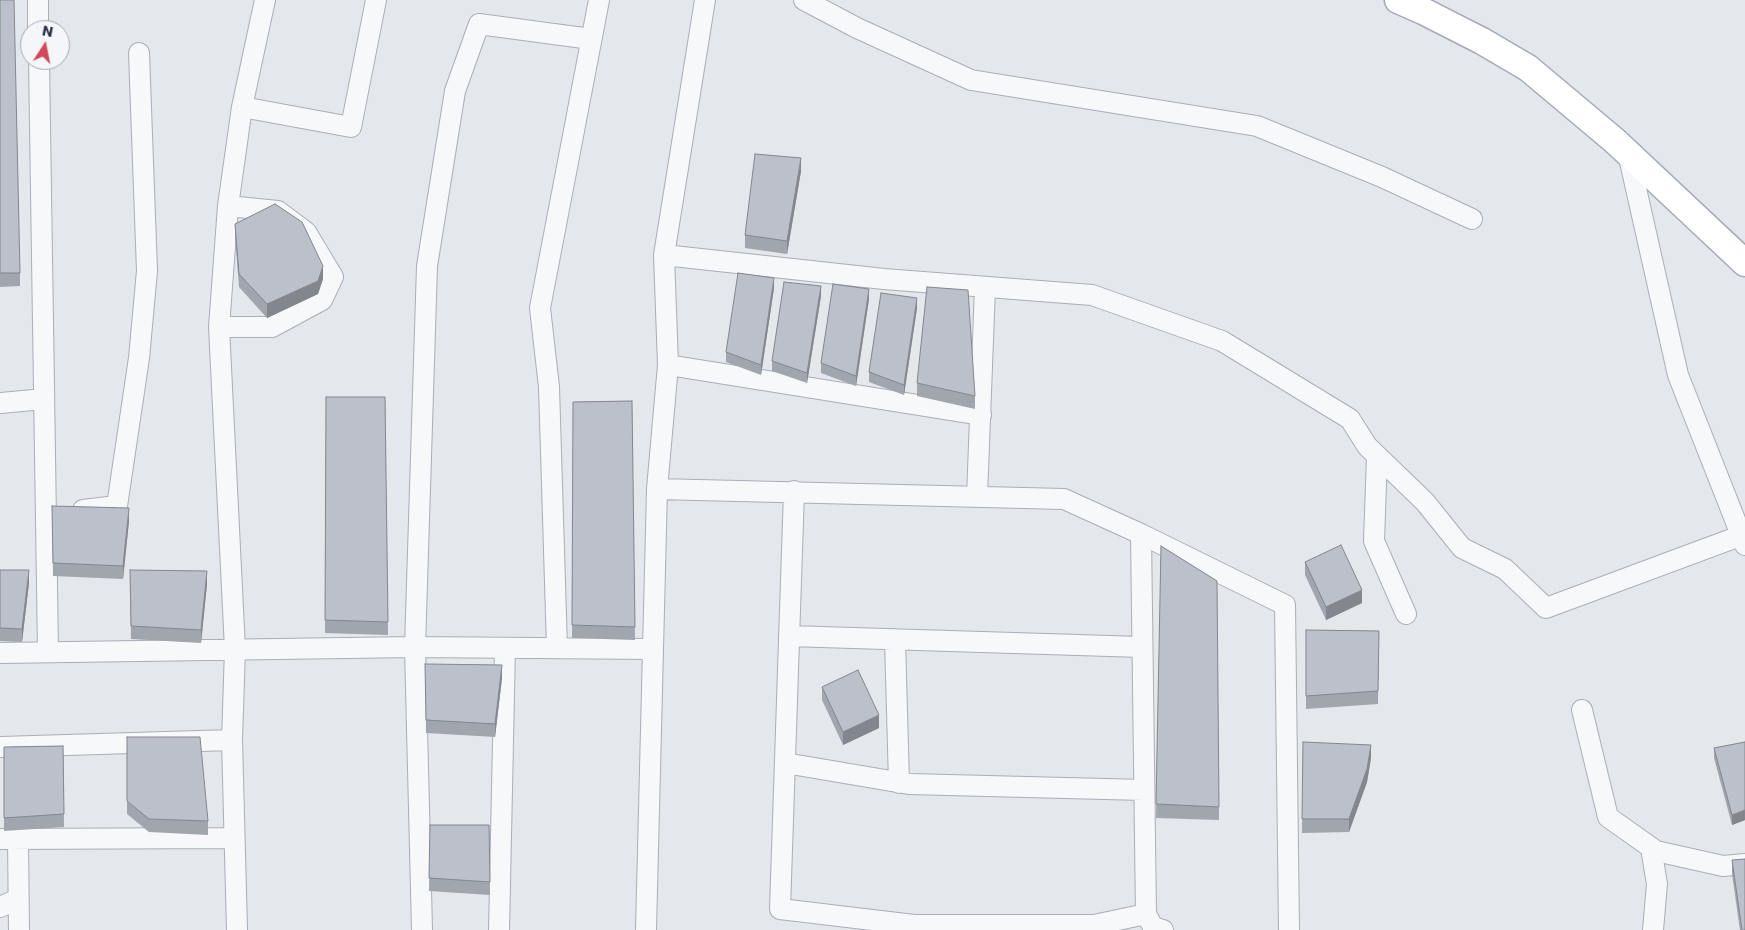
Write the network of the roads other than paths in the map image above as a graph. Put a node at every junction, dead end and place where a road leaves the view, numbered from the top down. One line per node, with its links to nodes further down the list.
1 (38, 0): 8 (street)
2 (265, 0): 12 (street)
3 (376, 0): 12 (street)
4 (599, 0): 9 (street)
5 (705, 0): 16 (street)
6 (804, 0): 15 (street)
7 (1398, 0): 13 (main road)
8 (38, 20)
9 (591, 39): 34 (street); 36 (street)
10 (139, 53): 28 (street)
11 (39, 70): 21 (street)
12 (242, 107): 14 (street)
13 (1628, 152): 17 (main road); 30 (street)
14 (228, 206): 19 (street); 19 (street)
15 (1472, 220)
16 (664, 255): 18 (street); 20 (street)
17 (1745, 263)
18 (985, 286): 23 (street); 24 (street)
19 (219, 327): 39 (street)
20 (668, 365): 23 (street); 25 (street)
21 (44, 399): 22 (street); 28 (street)
22 (0, 403)
23 (982, 415): 27 (street)
24 (1377, 456): 30 (street); 31 (street)
25 (657, 489): 26 (street); 38 (street)
26 (794, 491): 27 (street); 32 (street)
27 (977, 497): 29 (street)
28 (46, 514): 40 (street)
29 (1141, 534): 37 (street); 62 (street)
30 (1744, 538)
31 (1406, 614)
32 (789, 636): 33 (street); 45 (street)
33 (895, 639): 37 (street); 46 (street)
34 (415, 647): 35 (street); 39 (street); 59 (street)
35 (505, 648): 36 (street); 60 (street)
36 (557, 648): 38 (street)
37 (1142, 648): 47 (street)
38 (653, 649): 55 (street)
39 (235, 650): 40 (street); 43 (street)
40 (48, 652): 41 (street)
41 (0, 653)
42 (1582, 710): 50 (street)
43 (232, 740): 44 (street); 48 (street)
44 (0, 747)
45 (785, 763): 46 (street); 56 (street)
46 (899, 783): 47 (street)
47 (1144, 790): 54 (street)
48 (233, 838): 49 (street); 58 (street)
49 (9, 839): 52 (street)
50 (1651, 848): 51 (street); 63 (street)
51 (1745, 864)
52 (18, 899): 53 (street); 57 (street)
53 (0, 907)
54 (1146, 914): 56 (street); 61 (street)
55 (648, 928)
56 (1020, 928)
57 (19, 930)
58 (237, 930)
59 (422, 930)
60 (499, 930)
61 (1163, 930)
62 (1289, 930)
63 (1653, 930)

